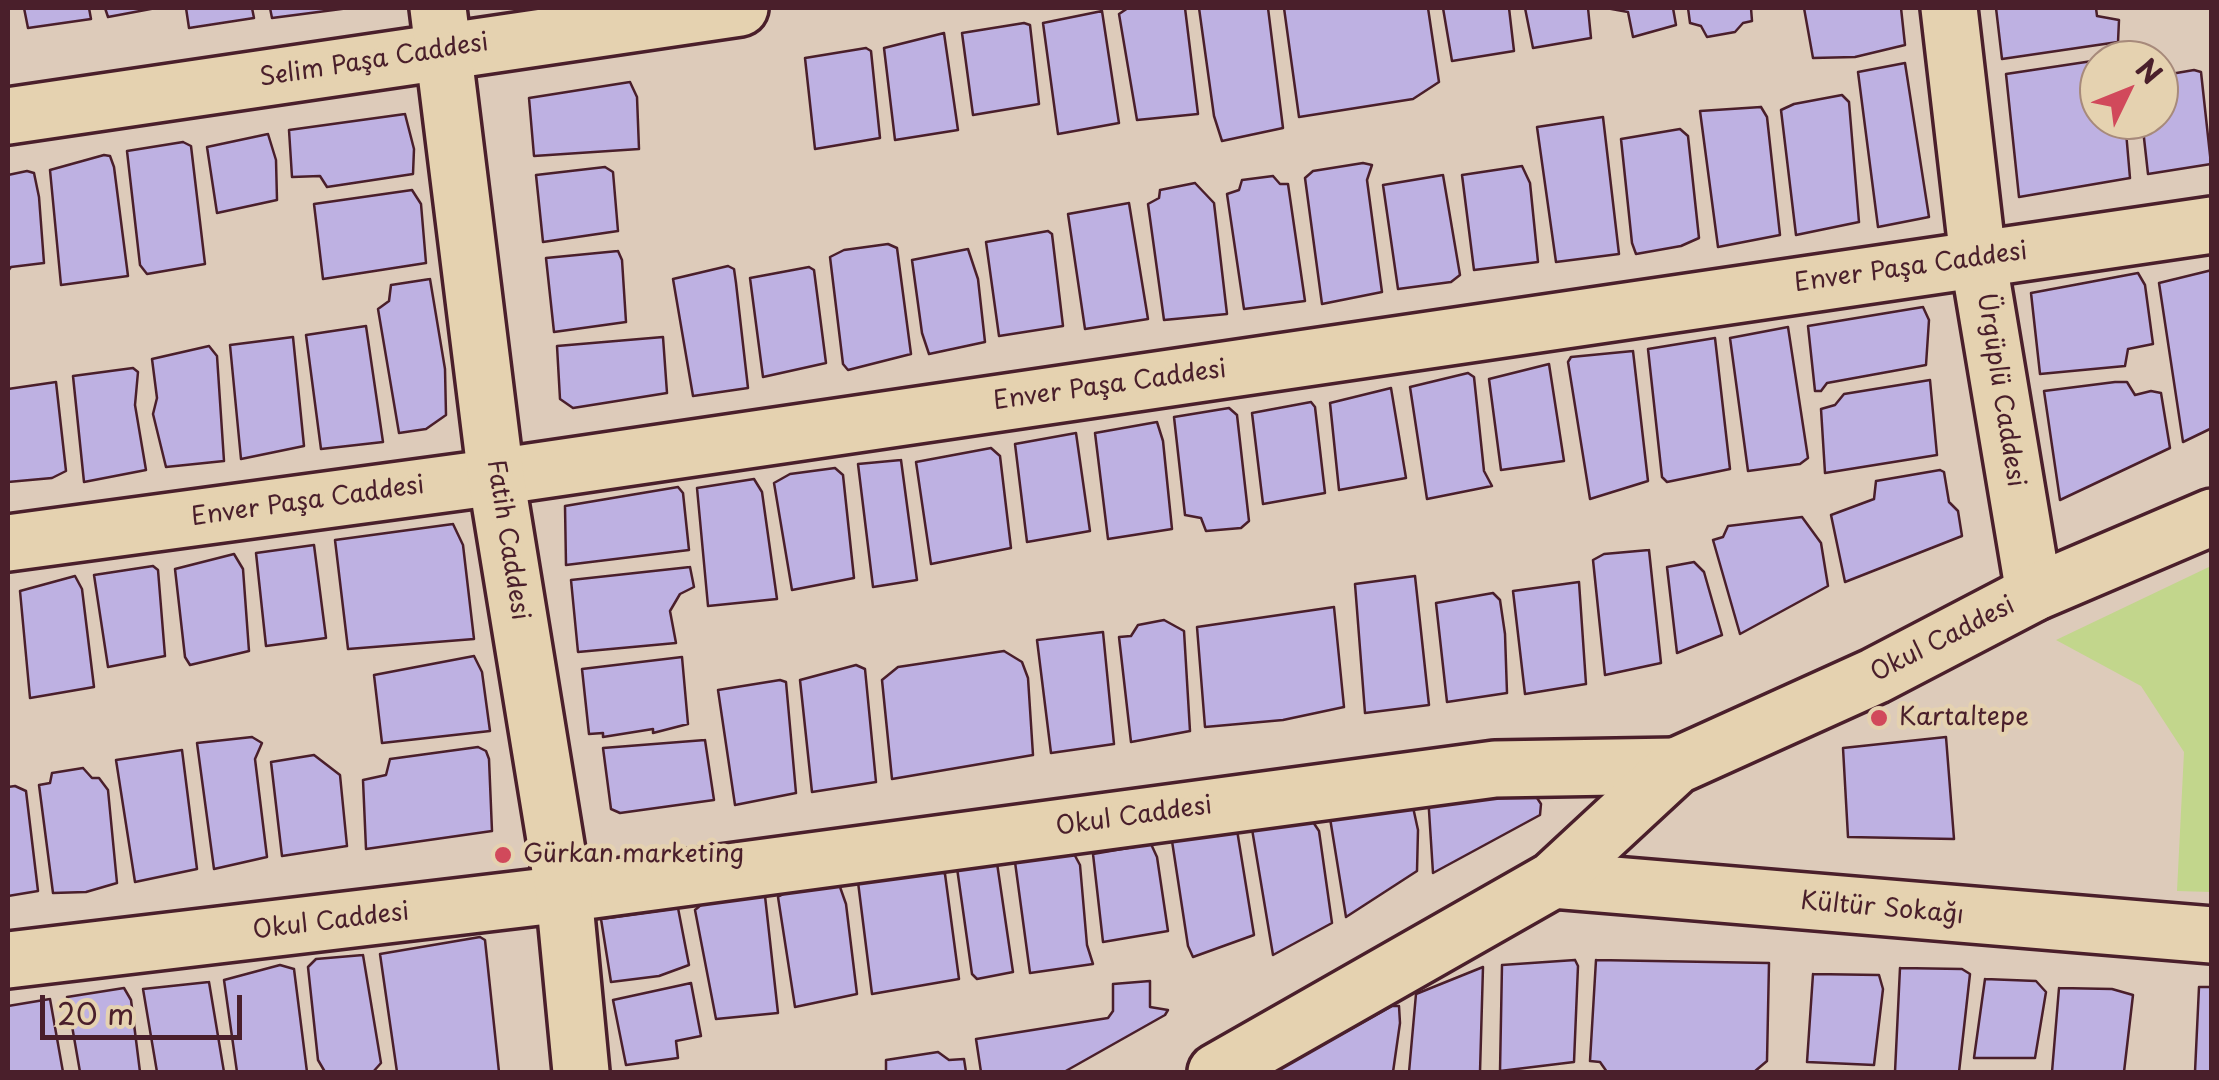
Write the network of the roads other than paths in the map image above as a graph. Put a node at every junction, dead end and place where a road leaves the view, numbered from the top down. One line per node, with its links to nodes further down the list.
1 (740, 8): 3 (street, Selim Paşa Caddesi)
2 (1949, 8): 6 (street, Ürgüplü Caddesi)
3 (440, 29): 4 (street, Selim Paşa Caddesi); 7 (street, Fatih Caddesi)
4 (8, 116)
5 (2212, 225): 6 (street, Enver Paşa Caddesi)
6 (1978, 258): 7 (street, Enver Paşa Caddesi); 10 (street, Ürgüplü Caddesi)
7 (496, 477): 9 (street, Enver Paşa Caddesi); 13 (street, Fatih Caddesi)
8 (2212, 517): 10 (street, Okul Caddesi)
9 (8, 543)
10 (2034, 594): 11 (street, Okul Caddesi)
11 (1676, 766): 12 (street); 13 (street, Okul Caddesi)
12 (1553, 880): 14 (street, Kültür Sokağı); 17 (street)
13 (564, 894): 15 (street, Okul Caddesi); 16 (street, Fatih Caddesi)
14 (2212, 935)
15 (8, 960)
16 (581, 1072)
17 (1216, 1072)

